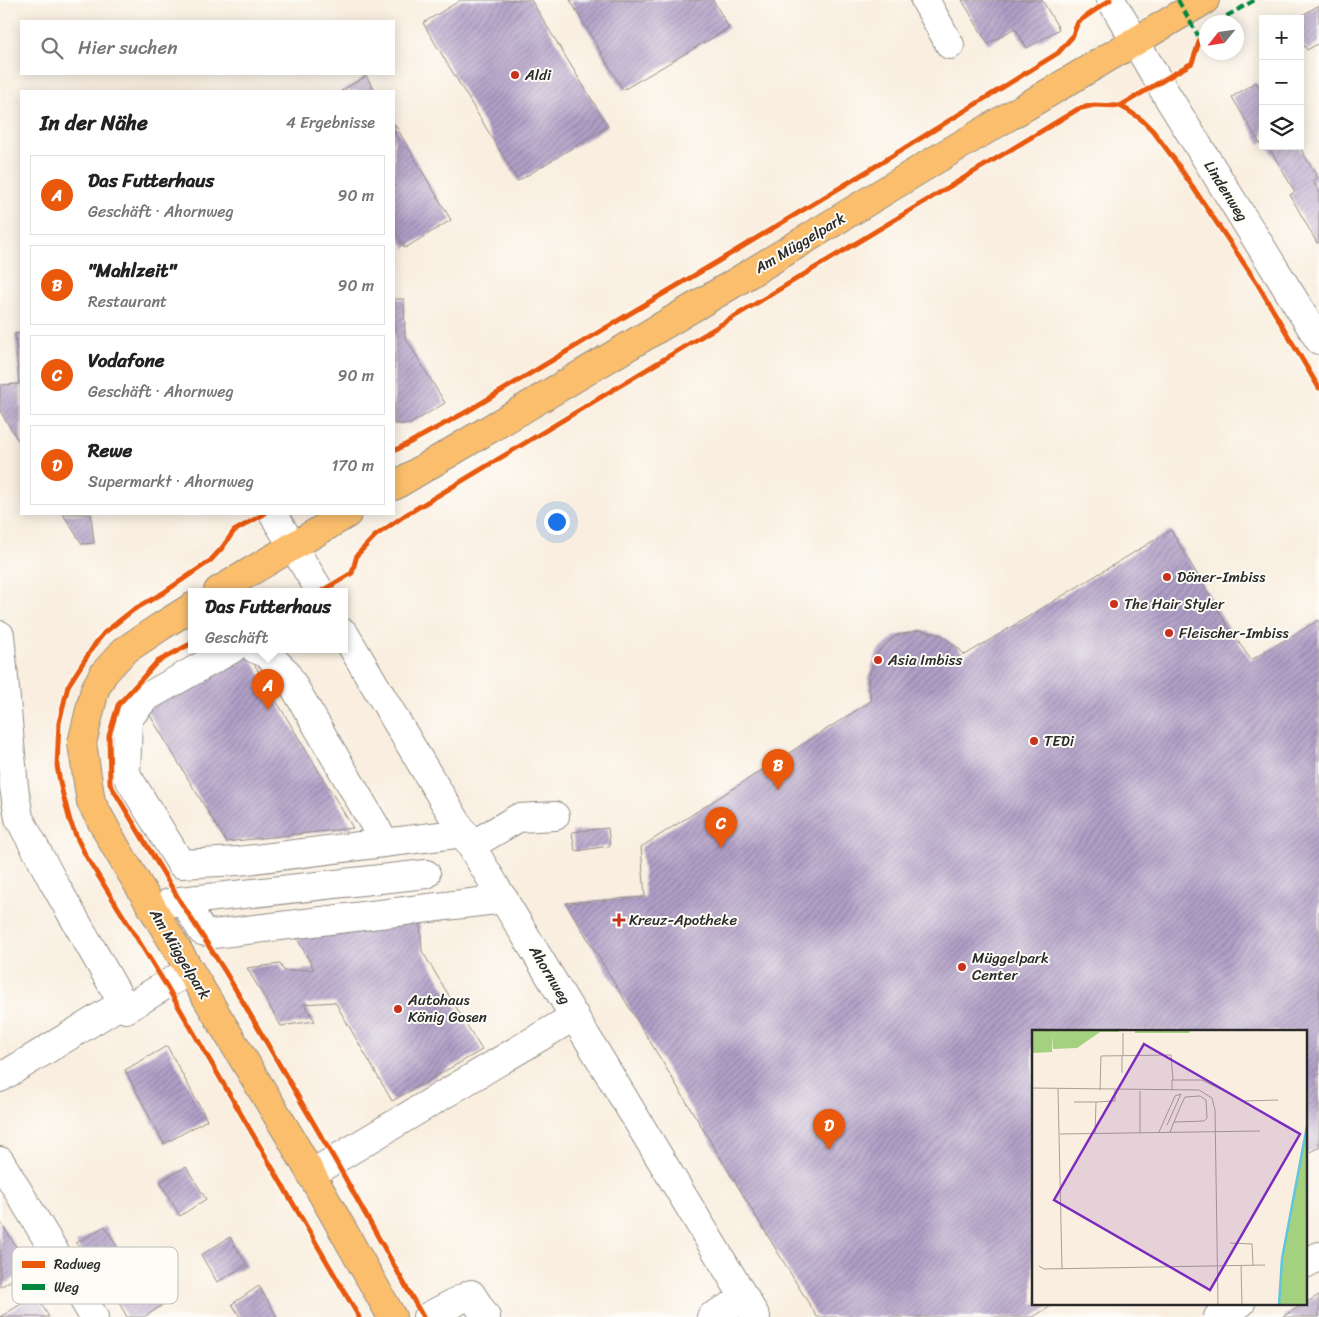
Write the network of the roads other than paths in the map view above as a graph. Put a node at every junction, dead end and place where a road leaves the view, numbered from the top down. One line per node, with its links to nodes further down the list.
1 (925, 0): 5 (street)
2 (1111, 0): 4 (street, Lindenweg)
3 (1205, 0): 4 (main road, Am Müggelpark)
4 (1135, 41): 6 (street, Lindenweg); 7 (main road, Am Müggelpark)
5 (950, 45)
6 (1319, 340)
7 (395, 485)
8 (274, 515): 10 (street)
9 (345, 515): 10 (main road)
10 (293, 546): 11 (main road); 12 (street)
11 (223, 588)
12 (318, 588)
13 (188, 610): 24 (main road, Am Müggelpark)
14 (0, 635): 26 (street)
15 (348, 640): 19 (street, Ahornweg)
16 (225, 653): 20 (street)
17 (266, 653): 20 (street)
18 (555, 816): 19 (street)
19 (468, 839): 20 (street); 22 (street, Ahornweg)
20 (385, 843)
21 (426, 874): 23 (street)
22 (504, 899): 23 (street); 27 (street, Ahornweg)
23 (184, 900): 24 (street)
24 (154, 910): 25 (main road, Am Müggelpark)
25 (190, 970): 26 (street); 30 (main road, Am Müggelpark)
26 (122, 1003): 28 (street)
27 (574, 1016): 30 (street); 36 (street, Ahornweg)
28 (0, 1078)
29 (0, 1161): 31 (street)
30 (311, 1174): 38 (main road, Am Müggelpark)
31 (52, 1247)
32 (1319, 1256): 33 (street)
33 (1306, 1263)
34 (86, 1304): 37 (street)
35 (1239, 1304): 42 (street)
36 (750, 1307): 41 (street)
37 (94, 1317)
38 (392, 1317)
39 (427, 1317): 40 (street)
40 (486, 1317)
41 (711, 1317)
42 (1218, 1317)

